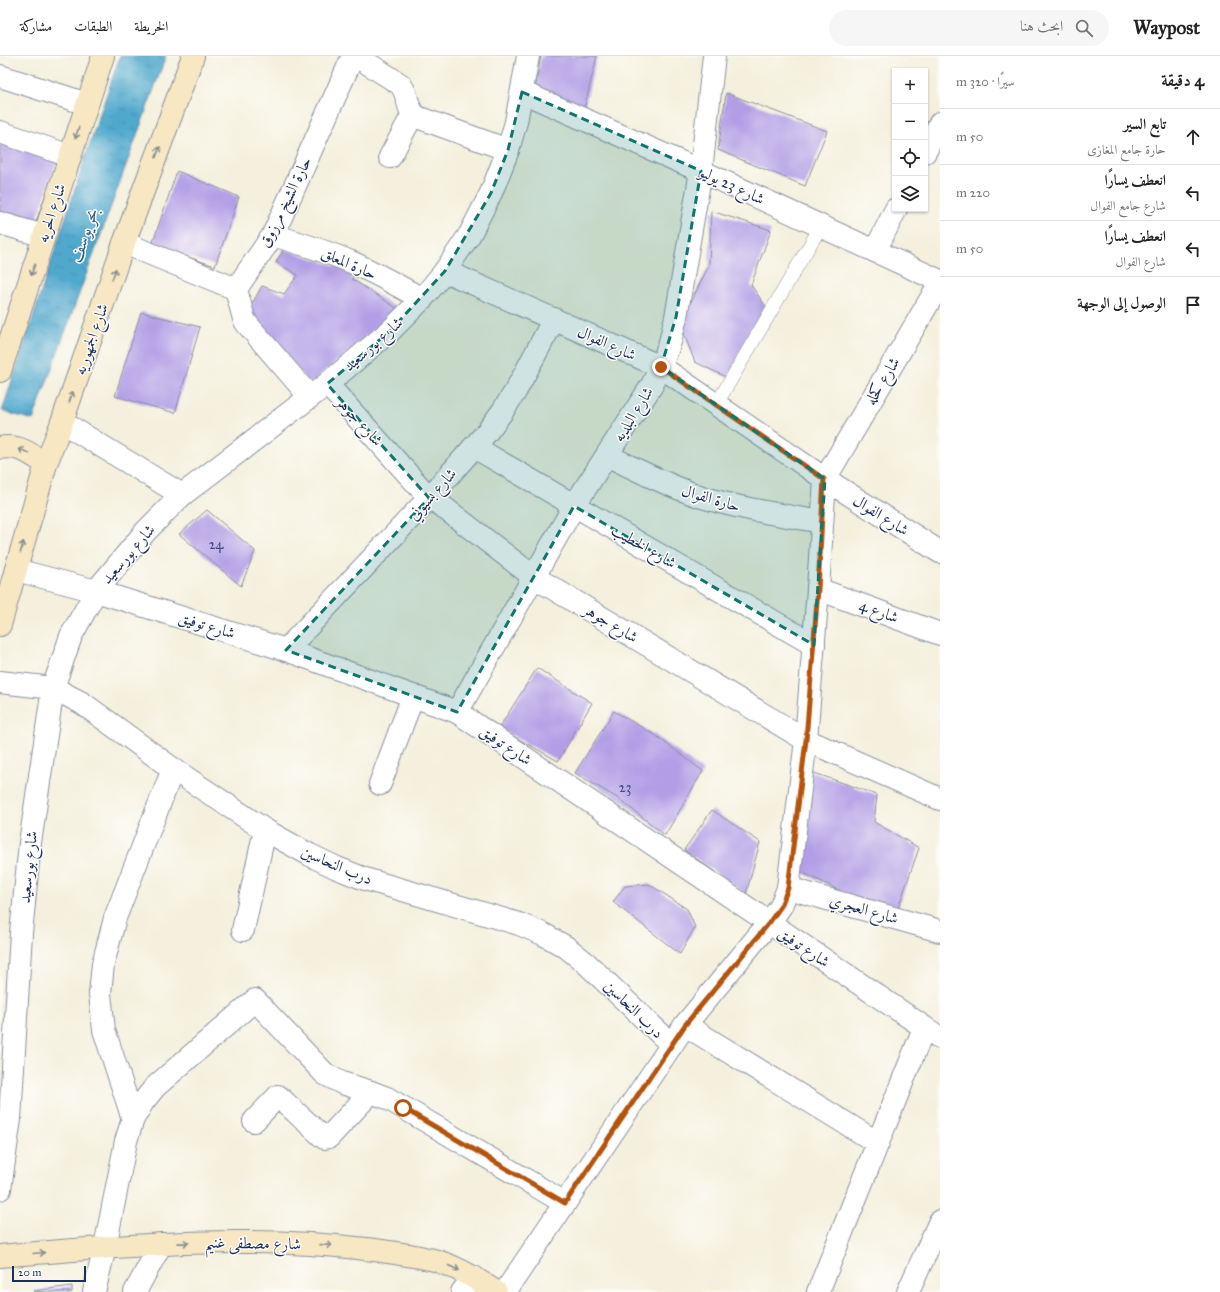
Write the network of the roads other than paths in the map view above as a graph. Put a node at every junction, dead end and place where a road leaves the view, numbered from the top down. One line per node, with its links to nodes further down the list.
1 (103, 56): 8 (street, شارع الحريه)
2 (193, 56): 22 (street, شارع الجمهوريه, one-way to 2)
3 (354, 56): 9 (street); 20 (street, حارة الشيخ مرزوق)
4 (528, 56): 7 (street, شارع بورسعيد)
5 (714, 56): 16 (street, شارع البلديه)
6 (0, 76): 8 (street)
7 (522, 92): 13 (street, شارع بورسعيد); 16 (street, شارع 23 يوليو)
8 (87, 104): 14 (street, شارع الحريه, one-way to 14)
9 (413, 114): 13 (street); 15 (street)
10 (940, 123): 12 (street)
11 (0, 132): 14 (street)
12 (928, 146)
13 (508, 150): 24 (street, شارع بورسعيد)
14 (70, 156): 21 (street, شارع الحريه)
15 (390, 157)
16 (701, 171): 19 (street, شارع 23 يوليو); 29 (street, شارع البلديه)
17 (894, 212): 23 (street)
18 (0, 223): 21 (street)
19 (821, 226): 23 (street, شارع 23 يوليو); 33 (lane)
20 (273, 235): 26 (street, حارة الشيخ مرزوق); 27 (street, حارة المعلق)
21 (44, 236): 30 (street, شارع الحريه, one-way to 30)
22 (124, 243): 26 (street); 34 (street, شارع الجمهوريه, one-way to 22)
23 (875, 251): 25 (street, شارع 23 يوليو)
24 (445, 272): 27 (street, شارع بورسعيد); 28 (street, شارع الفوال)
25 (940, 282): 39 (street, شارع كحله)
26 (236, 289): 32 (street)
27 (422, 299): 31 (street, شارع بورسعيد)
28 (554, 320): 29 (street, شارع الفوال); 35 (street, شارع بسيوني)
29 (661, 367): 33 (street, شارع الفوال); 37 (street, شارع البلديه)
30 (0, 371)
31 (327, 384): 32 (street, شارع بورسعيد); 41 (street, شارع جوهر)
32 (310, 397): 40 (street, شارع بورسعيد)
33 (716, 405): 39 (street, شارع الفوال)
34 (62, 422): 38 (street, شارع الجمهوريه); 40 (street)
35 (474, 447): 41 (street, شارع بسيوني); 42 (street, شارع الخطيب)
36 (0, 448): 38 (street, one-way to 36)
37 (607, 455): 42 (street, شارع البلديه); 43 (street, حارة الفوال)
38 (46, 464): 45 (street, شارع الجمهوريه, one-way to 38)
39 (824, 479): 43 (street); 44 (street, شارع الفوال)
40 (182, 495): 48 (street, شارع بورسعيد)
41 (430, 497): 46 (street, شارع جوهر); 52 (street, شارع بسيوني)
42 (574, 506): 46 (street, شارع البلديه); 51 (street, شارع الخطيب)
43 (822, 522): 47 (street)
44 (940, 552)
45 (16, 570): 48 (street, شارع توفيق); 49 (street, شارع الجمهوريه)
46 (534, 577): 56 (street, شارع البلديه); 57 (street, شارع جوهر)
47 (818, 589): 50 (street, شارع 4); 51 (street)
48 (96, 590): 52 (street, شارع توفيق); 54 (street, شارع بورسعيد)
49 (0, 625)
50 (940, 634)
51 (814, 645): 57 (street)
52 (286, 650): 55 (street, شارع توفيق)
53 (0, 682): 54 (street, درب النحاسين)
54 (53, 688): 58 (street, درب النحاسين); 70 (street, شارع بورسعيد)
55 (413, 696): 56 (street, شارع توفيق); 59 (street)
56 (457, 712): 63 (street, شارع توفيق)
57 (806, 740): 60 (street, شارع جوهر); 62 (street)
58 (173, 769): 61 (street, درب النحاسين); 71 (street)
59 (380, 784)
60 (940, 799)
61 (265, 830): 64 (street); 68 (street, درب النحاسين)
62 (788, 888): 63 (street); 65 (street, شارع العجري)
63 (769, 923): 66 (street); 67 (street, شارع توفيق)
64 (243, 930)
65 (940, 930)
66 (685, 1025): 68 (street); 73 (street)
67 (932, 1033): 73 (street)
68 (672, 1045): 75 (street)
69 (371, 1092): 71 (street); 72 (street); 75 (street)
70 (5, 1118): 74 (street, شارع بورسعيد)
71 (133, 1119): 78 (street)
72 (254, 1121)
73 (878, 1143): 85 (street)
74 (0, 1189)
75 (565, 1203): 84 (street)
76 (940, 1220): 86 (street)
77 (161, 1244): 78 (street, شارع مصطفى غنيم); 80 (street, شارع مصطفى غنيم, one-way to 80); 82 (street)
78 (105, 1247): 79 (street, شارع مصطفى غنيم, one-way to 78); 81 (street)
79 (0, 1256)
80 (468, 1284): 83 (street, شارع مصطفى غنيم)
81 (94, 1292)
82 (135, 1292)
83 (496, 1292)
84 (505, 1292)
85 (818, 1292)
86 (908, 1292)

